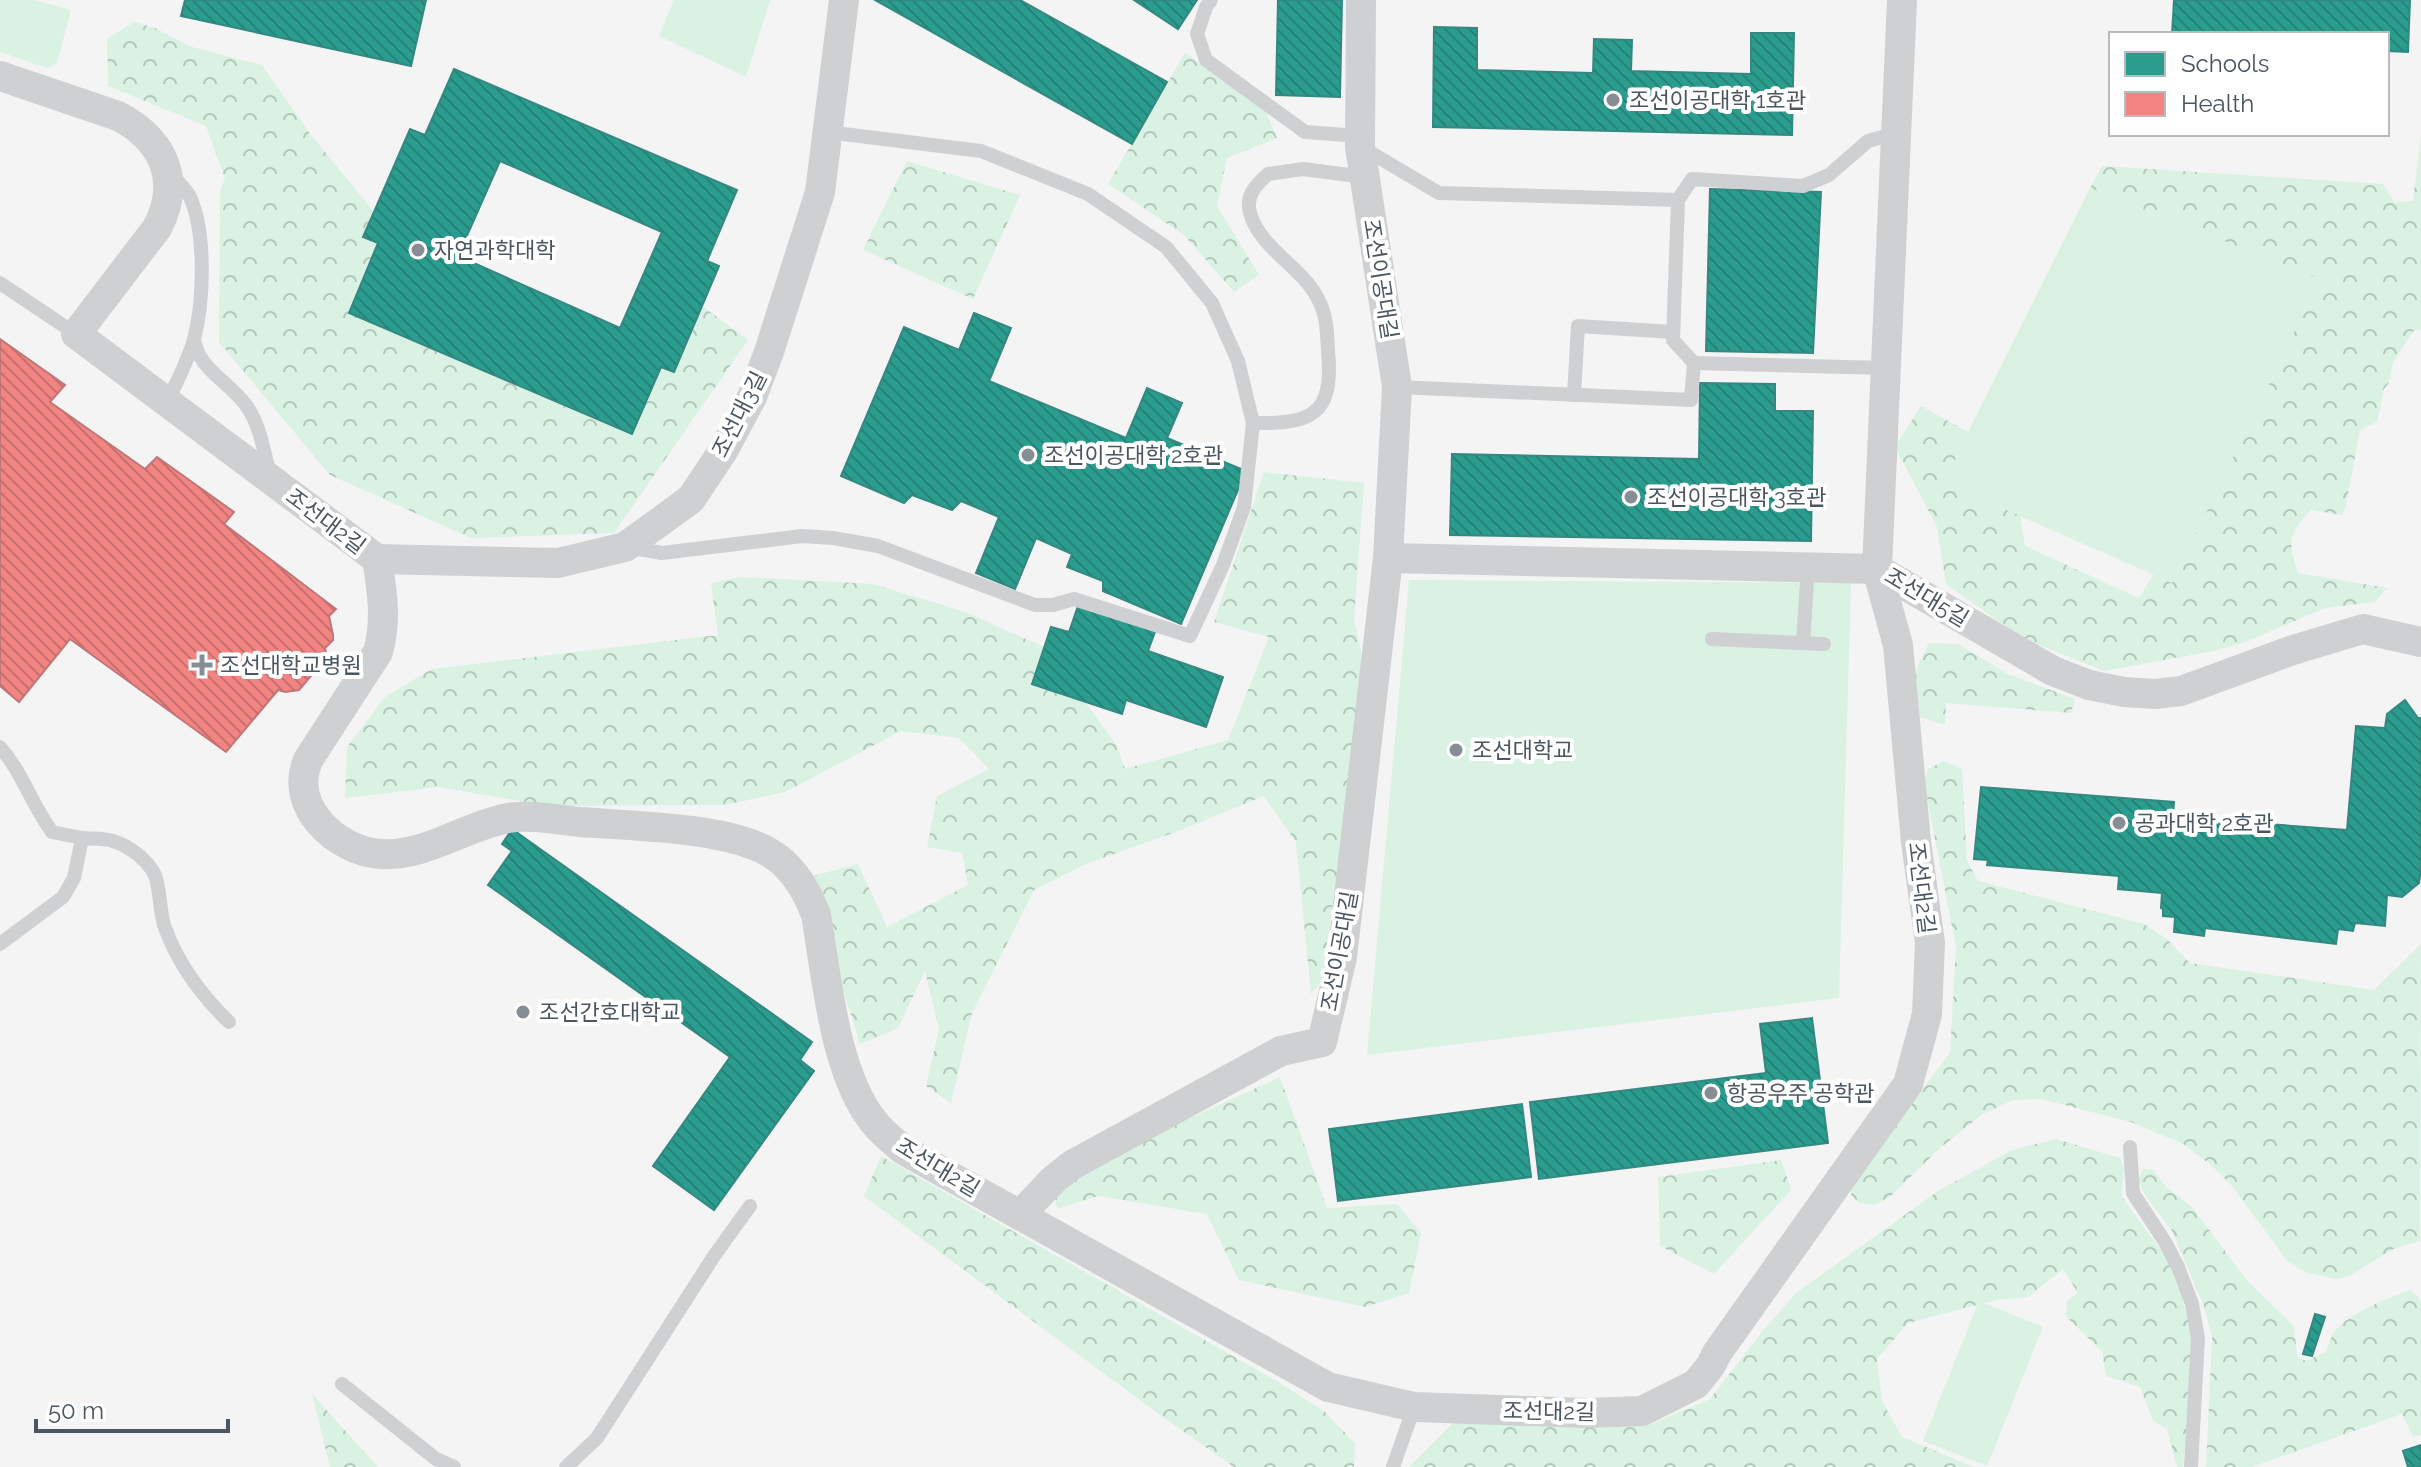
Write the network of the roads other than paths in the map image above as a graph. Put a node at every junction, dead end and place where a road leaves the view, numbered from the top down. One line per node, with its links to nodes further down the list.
1 (844, 0): 6 (street, 조선대3길)
2 (1211, 0): 8 (lane)
3 (1361, 0): 8 (street, 조선이공대길)
4 (1902, 0): 7 (street, 조선대5길)
5 (0, 76): 9 (street)
6 (827, 132): 20 (lane); 22 (street, 조선대3길)
7 (1896, 133): 10 (lane); 16 (street, 조선대5길)
8 (1362, 153): 10 (lane); 17 (street, 조선이공대길); 20 (lane)
9 (165, 167): 13 (street); 14 (lane)
10 (1678, 200): 12 (lane)
11 (0, 283): 13 (lane)
12 (1673, 332): 15 (lane); 18 (lane)
13 (76, 334): 19 (street, 조선대2길)
14 (194, 339): 19 (lane); 21 (lane)
15 (1694, 363): 16 (lane); 18 (lane)
16 (1886, 368): 26 (street, 조선대5길)
17 (1397, 387): 18 (lane); 23 (street, 조선이공대길)
18 (1574, 395)
19 (167, 402): 21 (street, 조선대2길)
20 (1253, 423): 22 (lane)
21 (271, 480): 24 (street, 조선대2길)
22 (625, 547): 24 (street, 조선대3길)
23 (1388, 558): 25 (street); 37 (street, 조선이공대길)
24 (377, 559): 37 (street, 조선대2길)
25 (1808, 567): 26 (street); 29 (lane)
26 (1877, 569): 28 (street, 조선대5길); 39 (street, 조선대2길)
27 (1712, 639): 29 (lane)
28 (2421, 642)
29 (1803, 643): 30 (lane)
30 (1824, 644)
31 (0, 747): 32 (lane)
32 (82, 838): 33 (lane); 34 (lane)
33 (0, 944)
34 (229, 1022)
35 (2130, 1147): 43 (lane)
36 (750, 1206): 41 (lane)
37 (1020, 1215): 39 (street, 조선대2길)
38 (342, 1384): 40 (lane)
39 (1414, 1407): 42 (lane)
40 (454, 1467)
41 (566, 1467)
42 (1393, 1467)
43 (2191, 1467)

